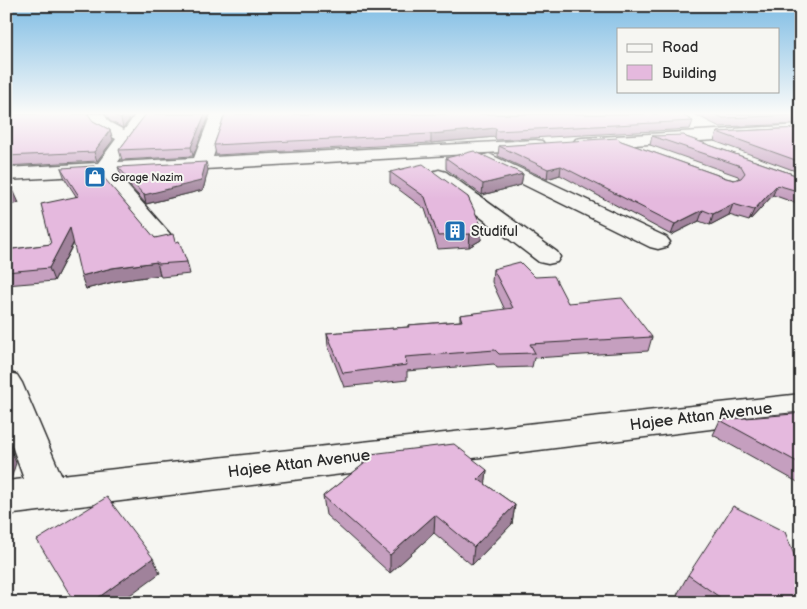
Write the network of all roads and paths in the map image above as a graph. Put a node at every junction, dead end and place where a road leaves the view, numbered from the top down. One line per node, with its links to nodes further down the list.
1 (123, 142): 12 (street)
2 (209, 142): 11 (street)
3 (587, 142): 8 (street)
4 (617, 142): 10 (street)
5 (713, 142): 7 (street)
6 (722, 142): 7 (street)
7 (718, 143)
8 (466, 149): 9 (street); 15 (street)
9 (407, 152): 11 (street); 16 (street)
10 (658, 157)
11 (201, 164): 12 (street)
12 (103, 169): 13 (street); 14 (street)
13 (6, 174)
14 (158, 234)
15 (658, 242)
16 (548, 257)
17 (6, 383): 19 (street)
18 (801, 406): 19 (street, Hajee Attan Avenue)
19 (49, 493): 20 (street, Hajee Attan Avenue)
20 (6, 498)

